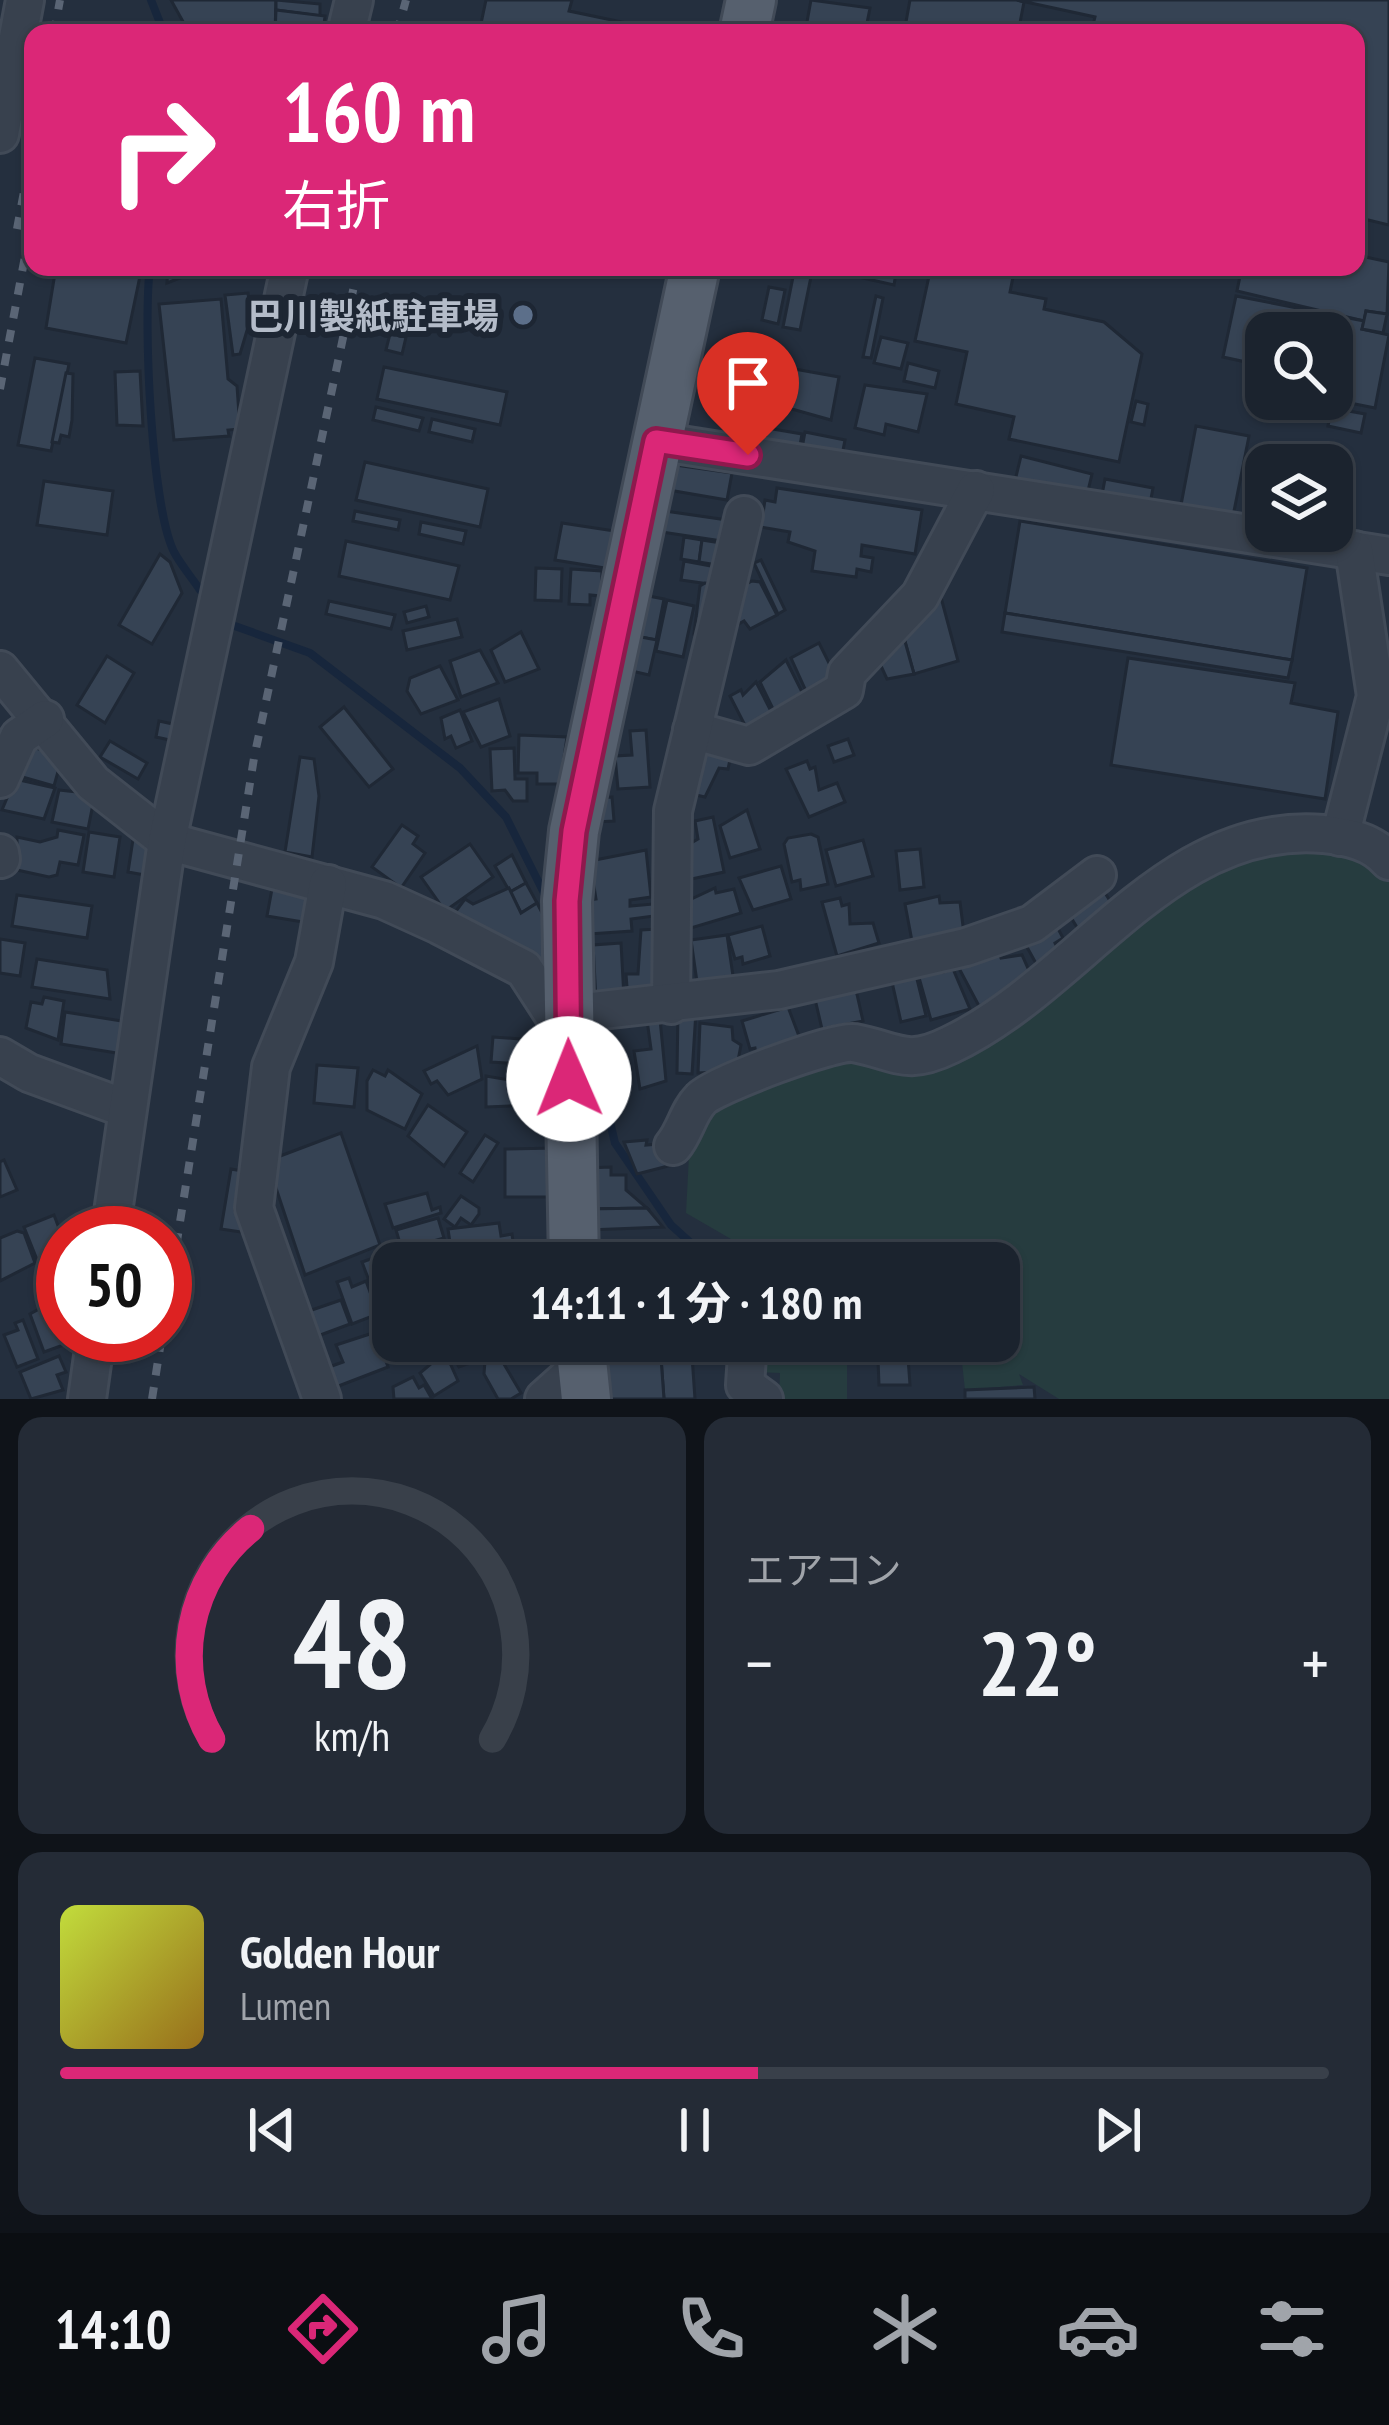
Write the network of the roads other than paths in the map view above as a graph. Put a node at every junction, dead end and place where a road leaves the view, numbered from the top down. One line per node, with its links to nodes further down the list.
1 (25, 0): 2 (street)
2 (0, 134)
3 (288, 276): 14 (street)
4 (693, 276): 5 (main road)
5 (656, 441): 6 (street); 19 (main road)
6 (976, 490): 8 (street); 11 (street)
7 (744, 515): 11 (street)
8 (1371, 553): 13 (street)
9 (0, 670): 10 (street)
10 (45, 719): 12 (street); 14 (street)
11 (692, 730): 18 (street)
12 (0, 779)
13 (1340, 837): 15 (street); 22 (street)
14 (166, 841): 17 (street); 21 (street)
15 (1389, 861)
16 (1097, 875): 18 (street)
17 (328, 884): 19 (street); 29 (street)
18 (671, 1005): 19 (street)
19 (568, 1026): 24 (main road)
20 (6, 1067): 21 (street)
21 (127, 1109): 23 (street)
22 (674, 1146)
23 (114, 1206)
24 (573, 1242)
25 (92, 1362): 28 (street)
26 (747, 1362): 31 (street)
27 (582, 1368): 30 (street)
28 (87, 1399)
29 (322, 1399)
30 (544, 1399)
31 (764, 1399)

